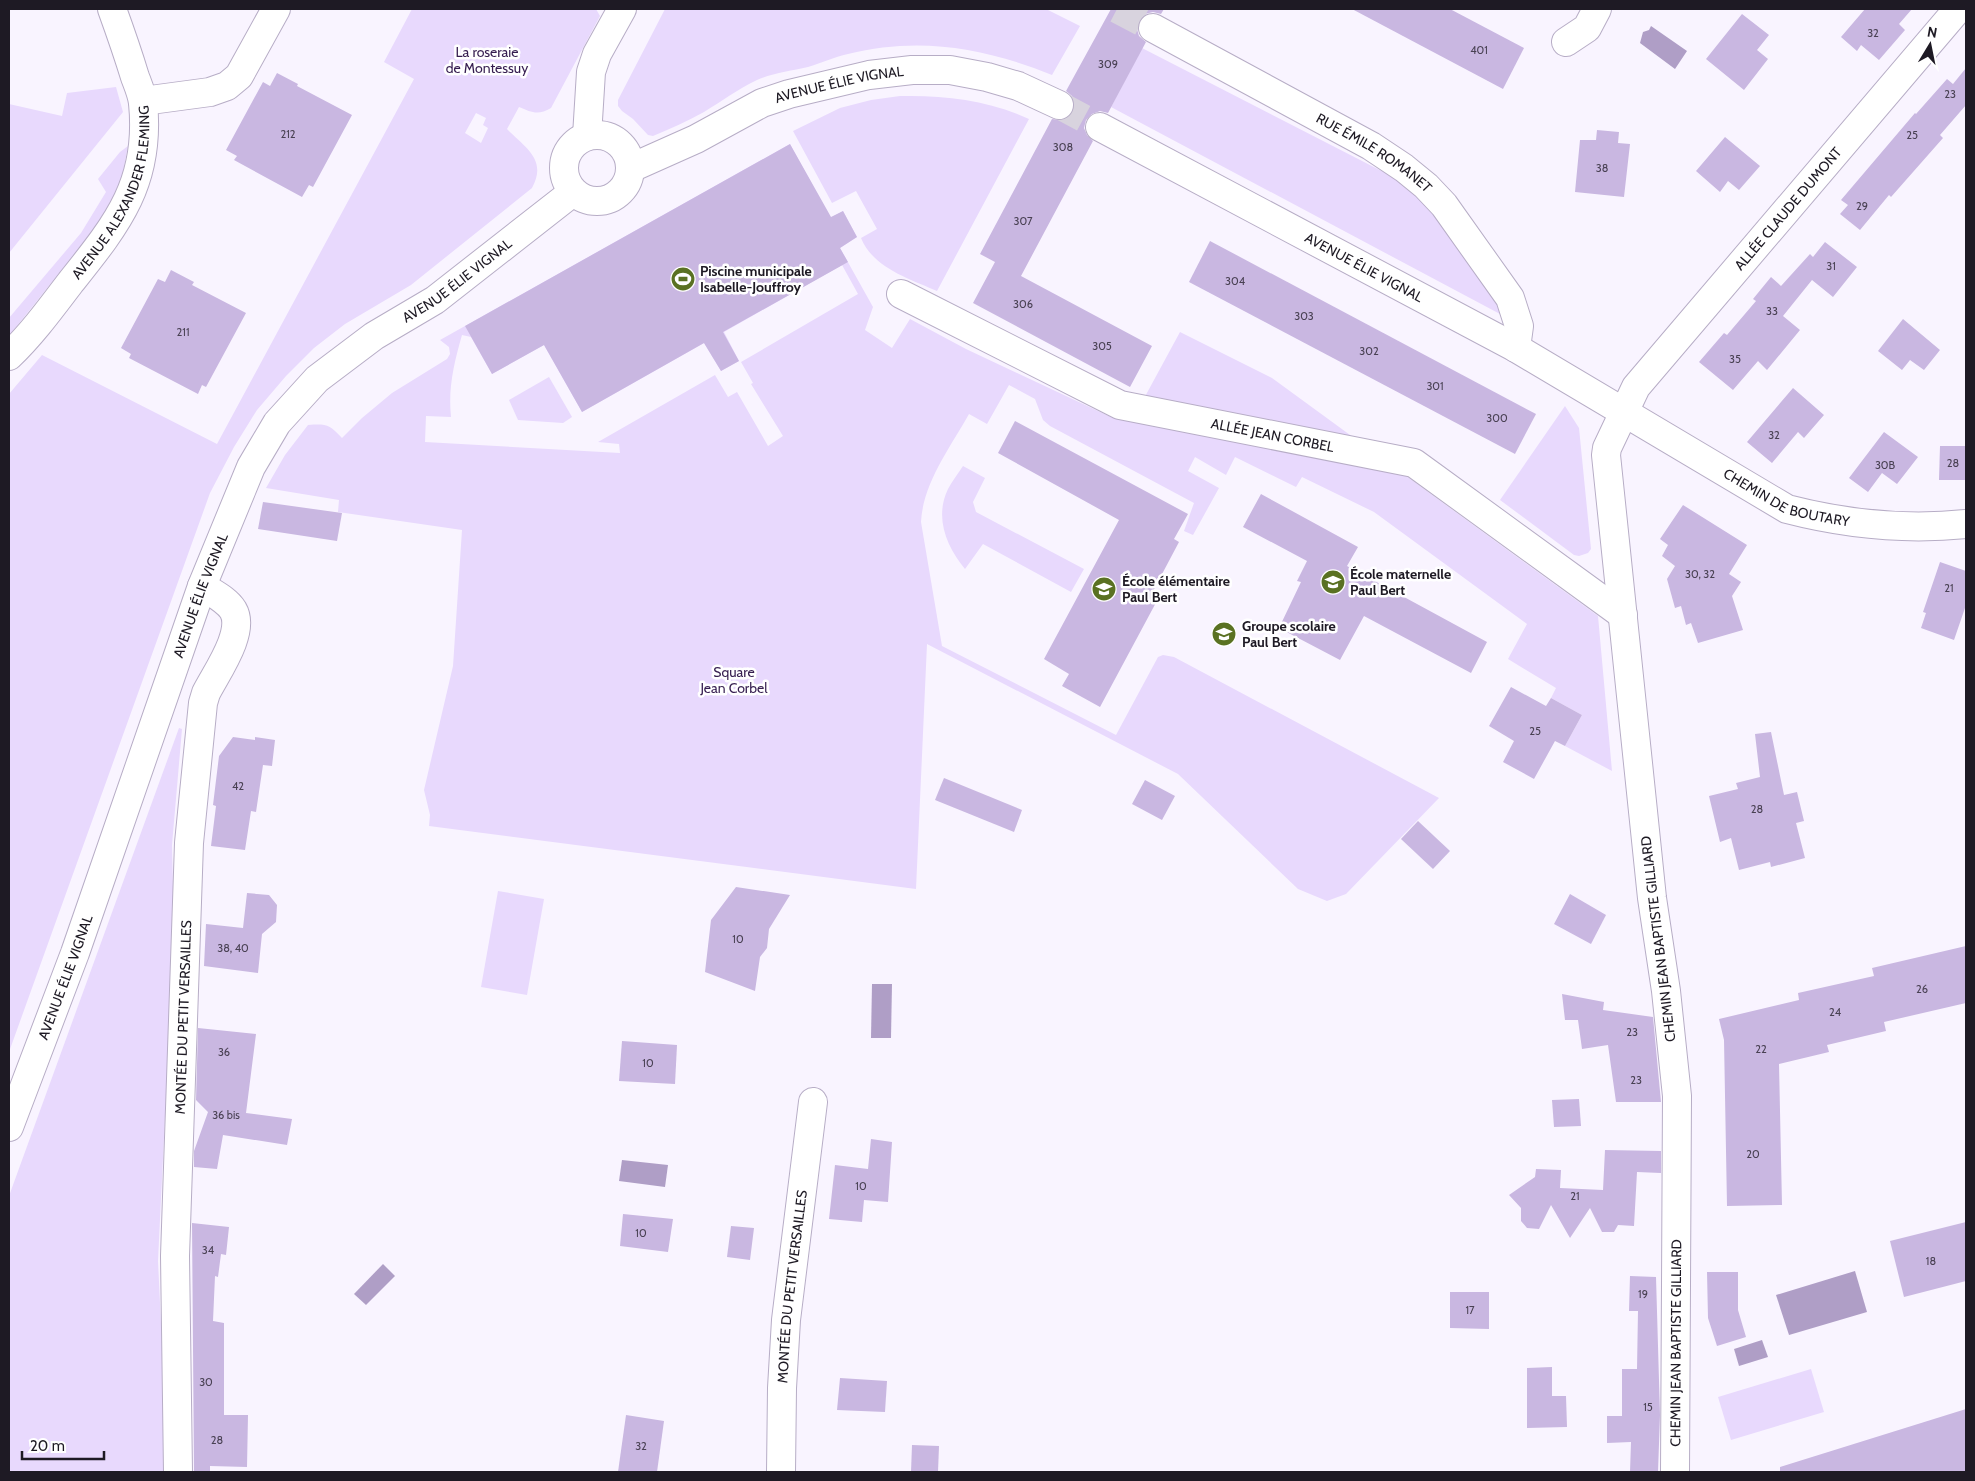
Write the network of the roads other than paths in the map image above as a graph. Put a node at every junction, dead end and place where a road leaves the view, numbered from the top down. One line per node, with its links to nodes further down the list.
1 (112, 9): 8 (street, AVENUE ALEXANDER FLEMING)
2 (276, 9): 8 (street)
3 (622, 9): 11 (street)
4 (1597, 9): 7 (street)
5 (1958, 9): 17 (street, ALLÉE CLAUDE DUMONT)
6 (1153, 28): 15 (street, RUE ÉMILE ROMANET)
7 (1566, 42)
8 (143, 101): 16 (street, AVENUE ALEXANDER FLEMING)
9 (1059, 105): 12 (street, AVENUE ÉLIE VIGNAL)
10 (1100, 127): 15 (street, AVENUE ÉLIE VIGNAL)
11 (587, 136): 12 (street); 13 (street)
12 (631, 168): 13 (street)
13 (573, 192): 19 (street, AVENUE ÉLIE VIGNAL)
14 (901, 294): 20 (street, ALLÉE JEAN CORBEL)
15 (1516, 348): 17 (street, AVENUE ÉLIE VIGNAL)
16 (9, 356)
17 (1624, 412): 18 (street, CHEMIN DE BOUTARY); 20 (street, CHEMIN JEAN BAPTISTE GILLIARD)
18 (1966, 524)
19 (202, 586): 22 (street, AVENUE ÉLIE VIGNAL); 23 (street, MONTÉE DU PETIT VERSAILLES)
20 (1624, 615): 25 (street, CHEMIN JEAN BAPTISTE GILLIARD)
21 (814, 1102): 24 (street, MONTÉE DU PETIT VERSAILLES)
22 (9, 1127)
23 (178, 1472)
24 (781, 1472)
25 (1675, 1472)

